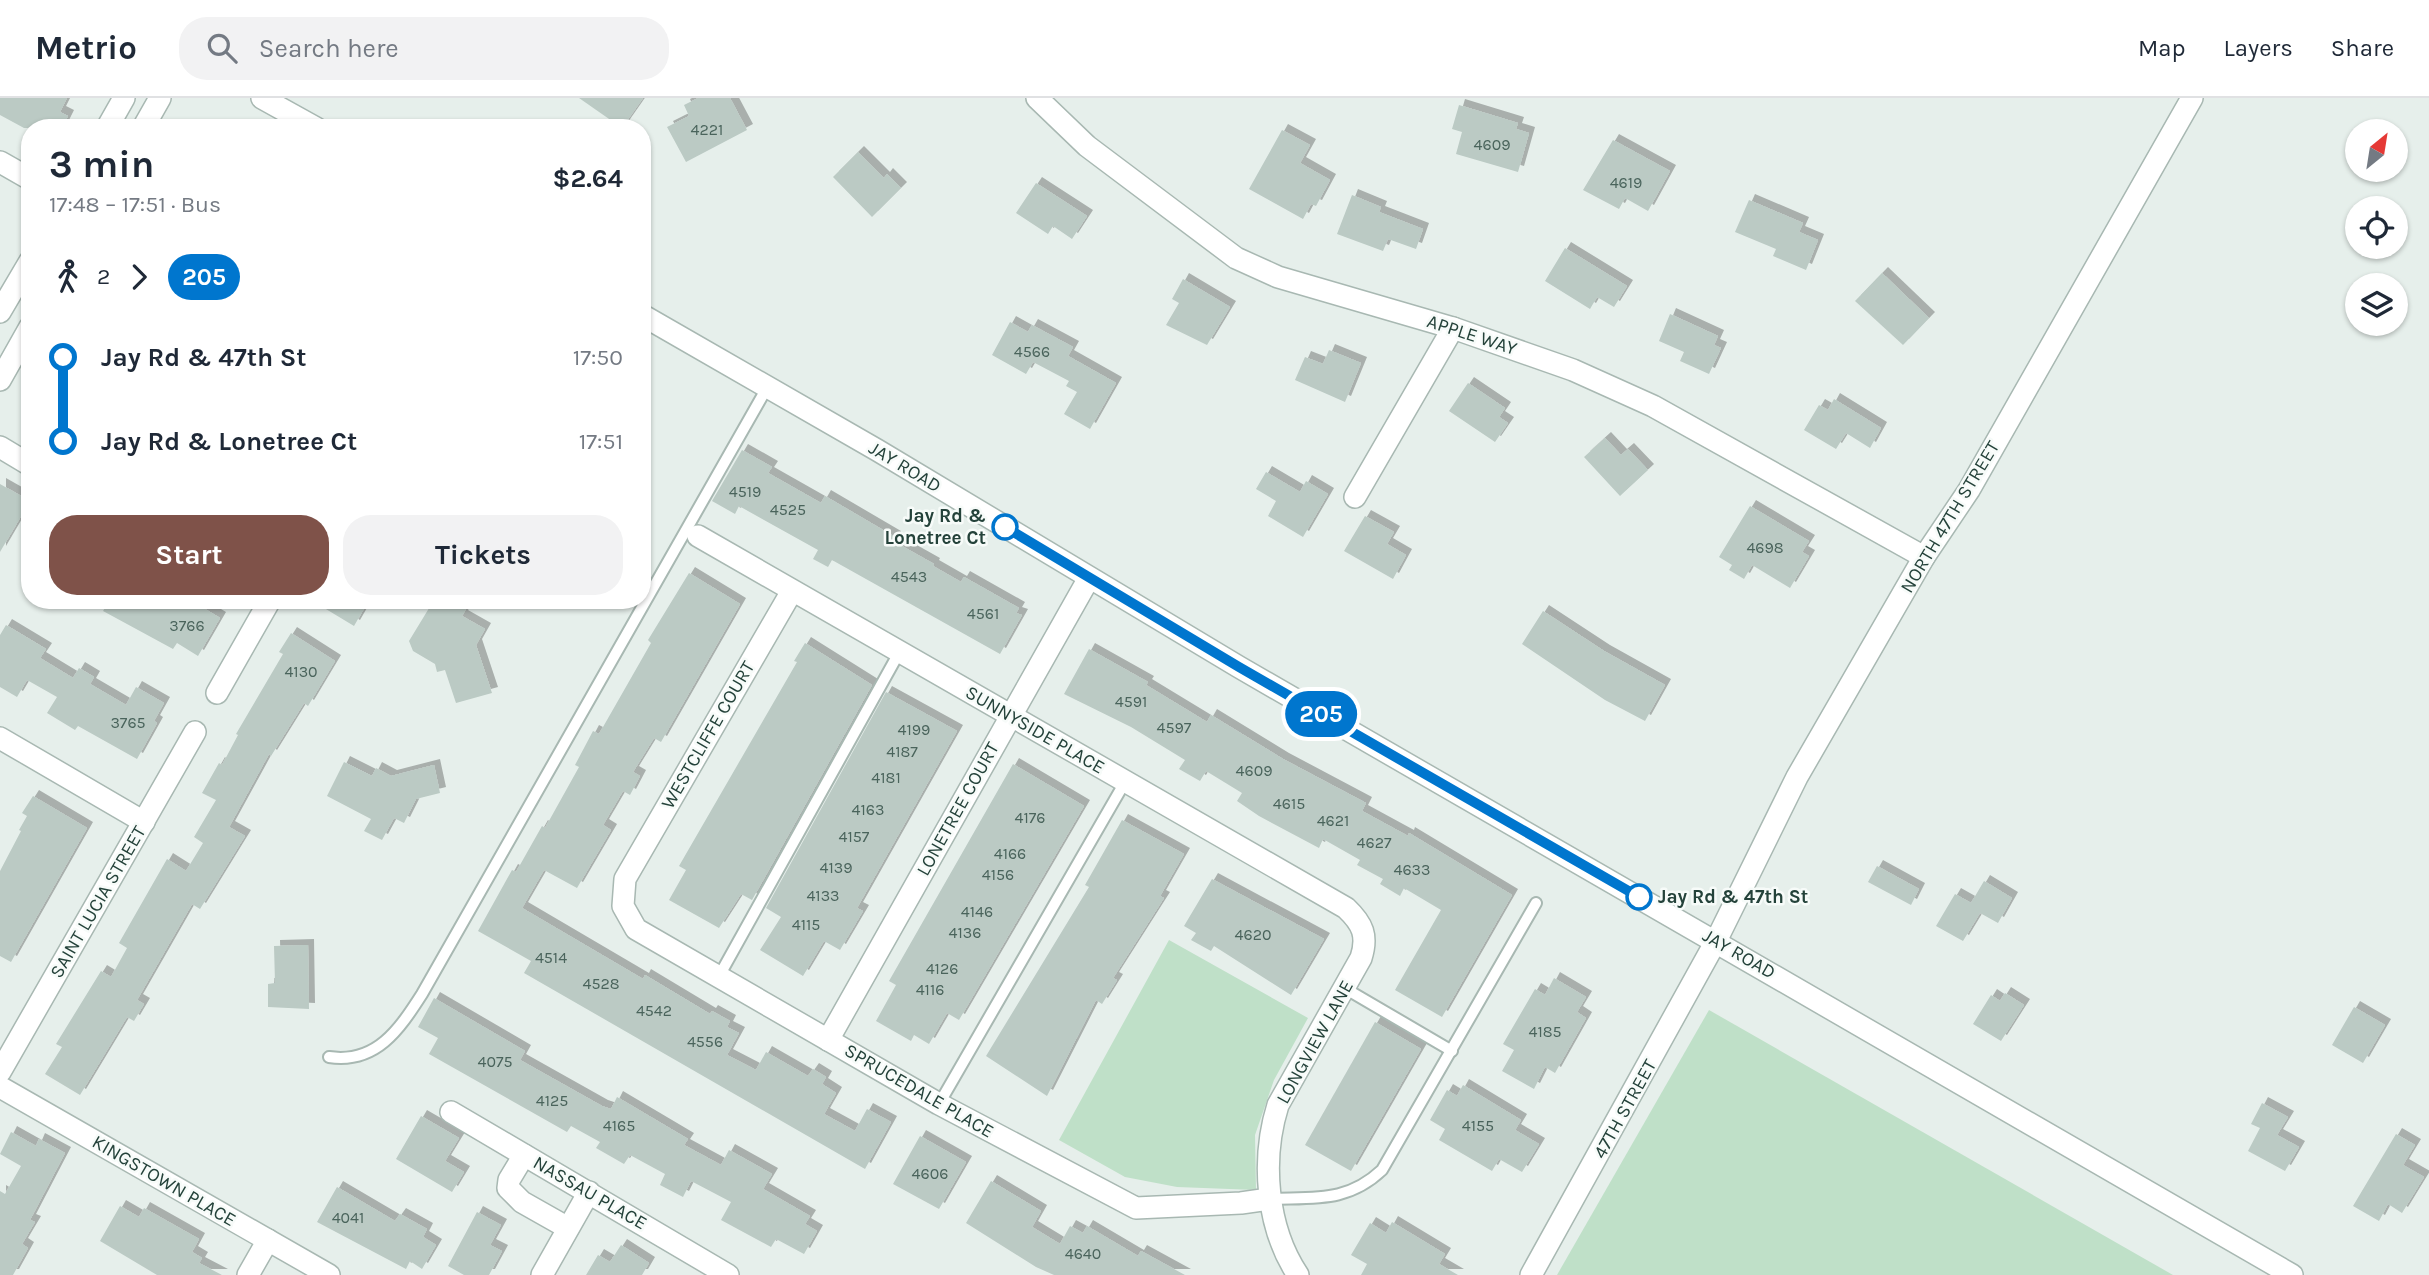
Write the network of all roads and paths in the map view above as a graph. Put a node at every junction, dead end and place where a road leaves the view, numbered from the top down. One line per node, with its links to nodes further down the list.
1 (124, 98): 6 (street)
2 (160, 98): 7 (street)
3 (262, 98): 8 (street)
4 (1037, 98): 14 (street, APPLE WAY)
5 (2192, 98): 22 (street, NORTH 47TH STREET)
6 (112, 119)
7 (148, 119)
8 (300, 119)
9 (0, 162): 10 (street)
10 (21, 174)
11 (21, 276): 12 (street)
12 (0, 312)
13 (651, 320): 17 (street, JAY ROAD)
14 (1454, 328): 20 (street); 22 (street, APPLE WAY)
15 (21, 343): 16 (street)
16 (0, 380)
17 (768, 386): 23 (street, JAY ROAD); 24 (lane)
18 (0, 447): 19 (street)
19 (21, 460)
20 (1355, 497)
21 (698, 536): 25 (street, SUNNYSIDE PLACE)
22 (1924, 557): 38 (street, NORTH 47TH STREET)
23 (1090, 578): 30 (street, LONETREE COURT); 38 (street, JAY ROAD)
24 (651, 591)
25 (792, 591): 28 (street, SUNNYSIDE PLACE); 35 (street, WESTCLIFFE COURT)
26 (264, 609): 29 (street)
27 (641, 609): 43 (lane)
28 (900, 652): 30 (street, SUNNYSIDE PLACE); 39 (lane)
29 (217, 693)
30 (1010, 717): 33 (street, SUNNYSIDE PLACE); 41 (street, LONETREE COURT)
31 (195, 732): 34 (street, SAINT LUCIA STREET)
32 (0, 738): 34 (street)
33 (1125, 782): 37 (street, SUNNYSIDE PLACE); 46 (lane)
34 (144, 822): 44 (street, SAINT LUCIA STREET)
35 (625, 879): 39 (street, SPRUCEDALE PLACE)
36 (1536, 903): 42 (lane)
37 (1365, 932): 40 (street, LONGVIEW LANE)
38 (1716, 941): 58 (street, 47TH STREET); 59 (street, JAY ROAD)
39 (718, 978): 41 (street, SPRUCEDALE PLACE)
40 (1346, 989): 42 (lane); 50 (street, LONGVIEW LANE)
41 (828, 1040): 46 (street, SPRUCEDALE PLACE)
42 (1452, 1051): 50 (lane)
43 (329, 1057)
44 (0, 1072)
45 (0, 1087): 52 (street, KINGSTOWN PLACE)
46 (939, 1104): 50 (street, SPRUCEDALE PLACE)
47 (451, 1112): 48 (street, NASSAU PLACE)
48 (524, 1155): 49 (street, NASSAU PLACE); 51 (street)
49 (589, 1192): 51 (street); 56 (street, NASSAU PLACE)
50 (1269, 1199): 57 (street, LONGVIEW LANE)
51 (568, 1228): 55 (street)
52 (268, 1240): 53 (street); 54 (street, KINGSTOWN PLACE)
53 (248, 1275)
54 (329, 1275)
55 (542, 1275)
56 (728, 1275)
57 (1298, 1275)
58 (1531, 1275)
59 (2292, 1275)

